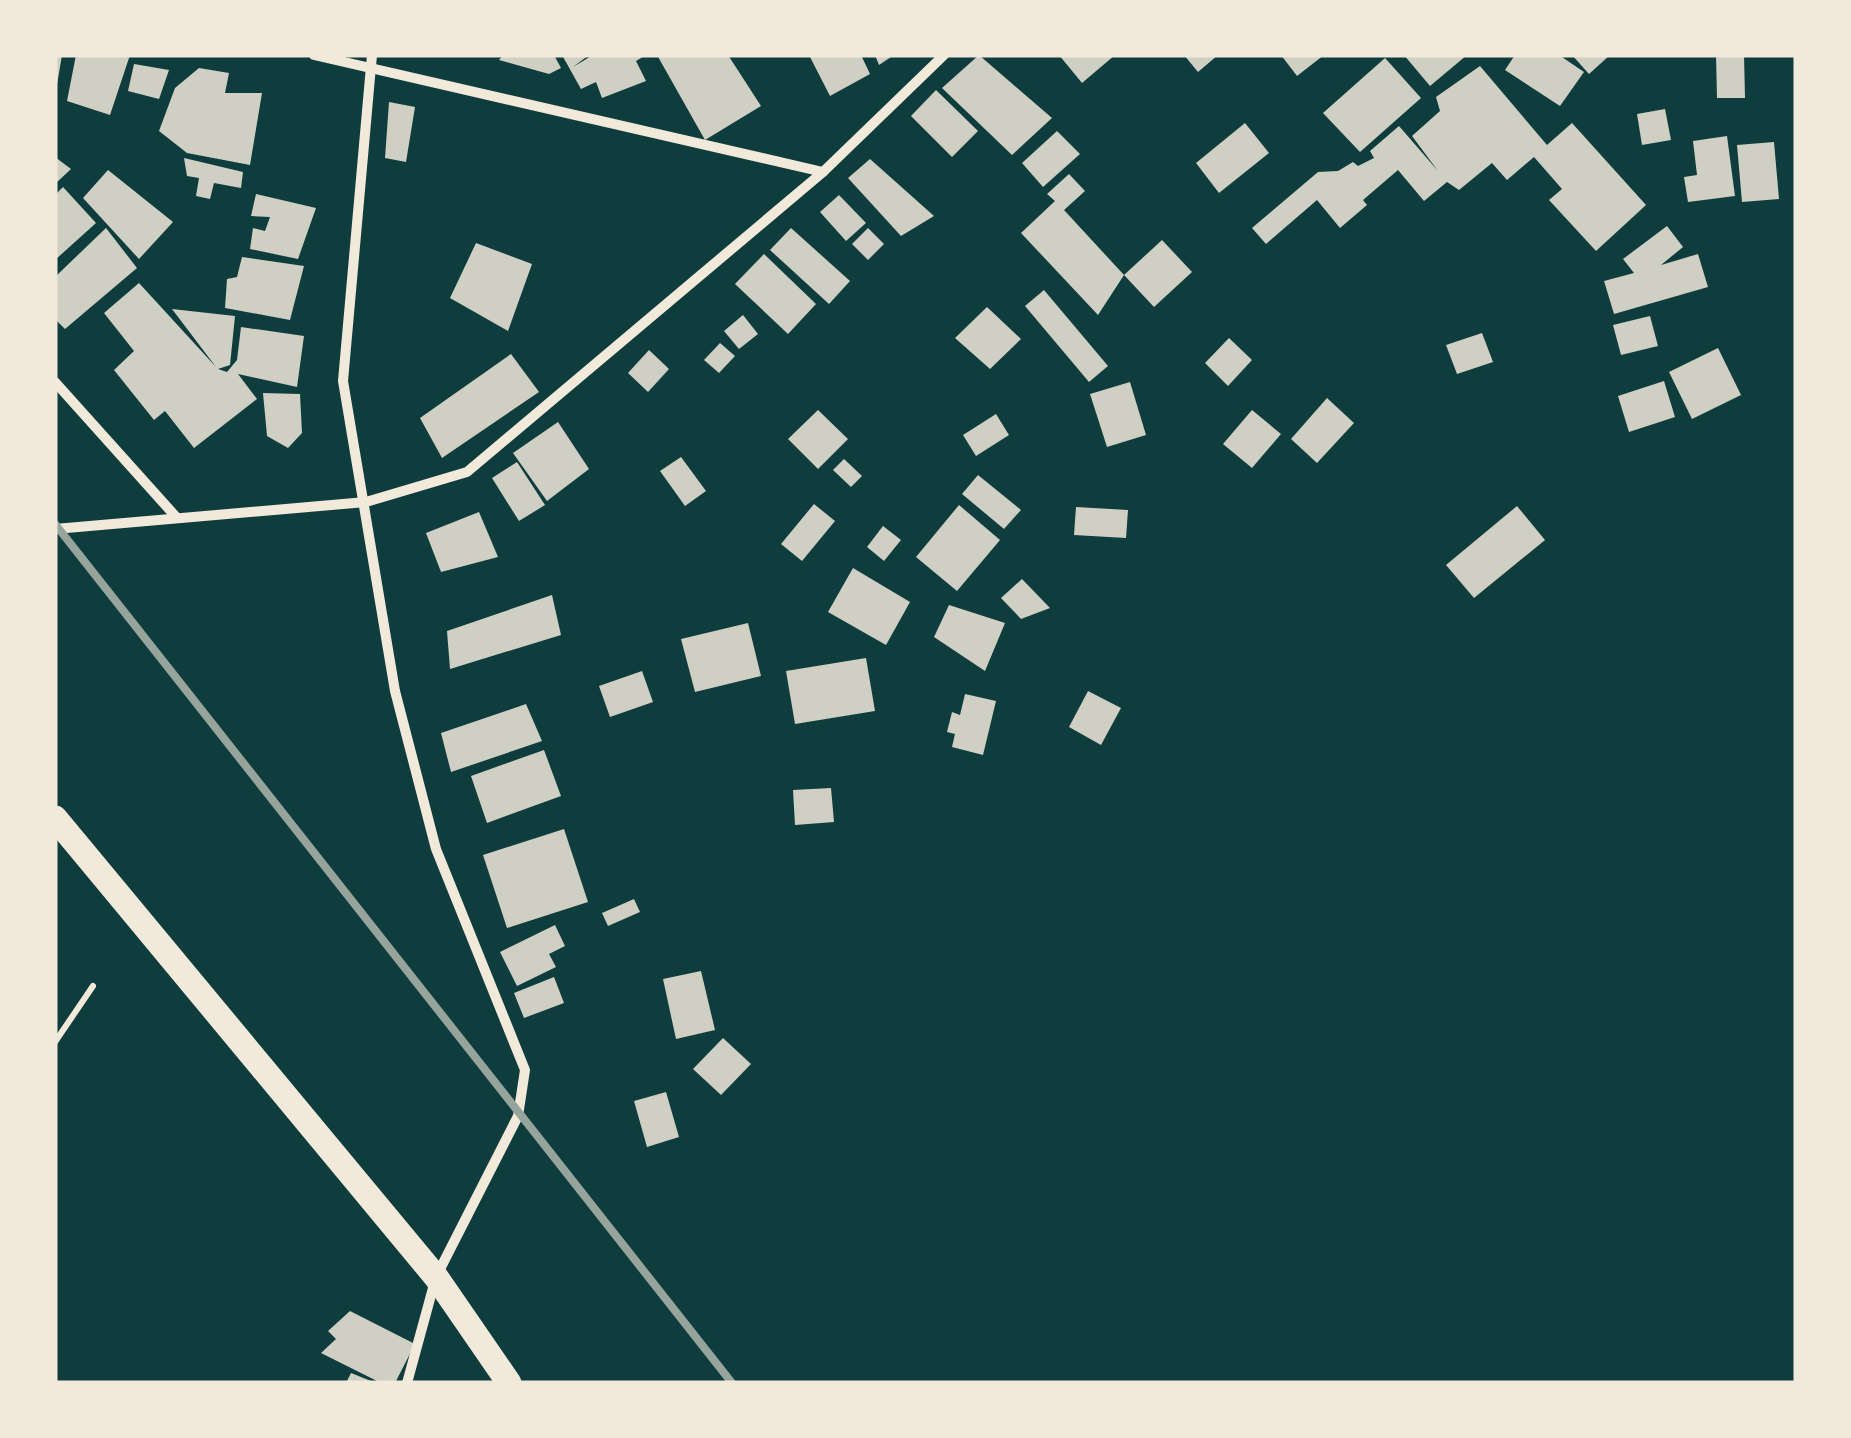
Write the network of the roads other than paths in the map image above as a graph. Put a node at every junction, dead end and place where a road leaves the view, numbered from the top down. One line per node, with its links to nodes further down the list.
1 (314, 55): 3 (street)
2 (944, 55): 4 (street)
3 (371, 61): 4 (street); 6 (street)
4 (823, 172): 6 (street)
5 (55, 382): 7 (street)
6 (366, 502): 7 (street); 10 (street)
7 (178, 518): 8 (street)
8 (55, 529)
9 (55, 818): 10 (main road)
10 (436, 1277): 11 (street); 12 (main road)
11 (407, 1383)
12 (509, 1383)

